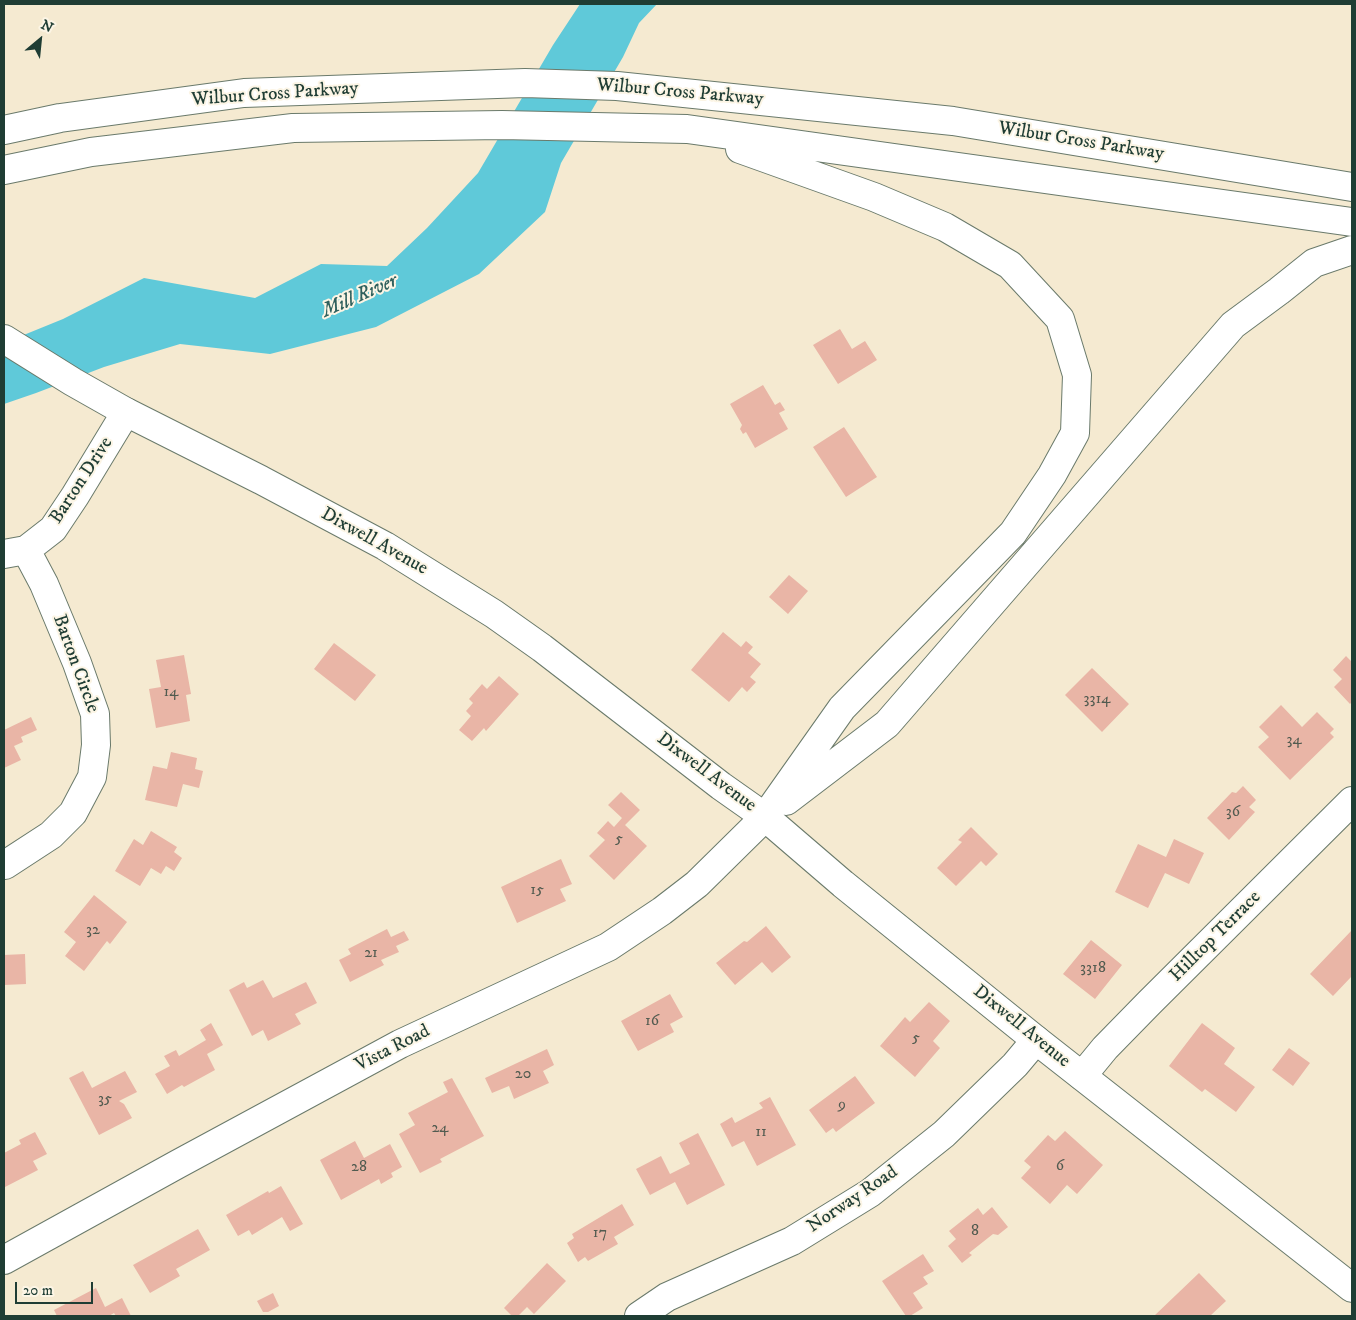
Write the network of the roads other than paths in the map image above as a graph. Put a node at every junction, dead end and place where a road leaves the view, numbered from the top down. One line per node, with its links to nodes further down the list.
1 (4, 130): 4 (main road, Wilbur Cross Parkway)
2 (687, 130): 3 (main road, Wilbur Cross Parkway); 5 (main road, Wilbur Cross Parkway); 11 (main road)
3 (4, 170)
4 (1352, 187)
5 (1352, 222)
6 (1352, 250): 11 (main road)
7 (4, 339): 8 (main road, Dixwell Avenue)
8 (126, 412): 9 (main road, Barton Drive); 11 (main road, Dixwell Avenue)
9 (15, 552): 12 (main road, Barton Circle)
10 (1352, 802): 14 (main road, Hilltop Terrace)
11 (765, 817): 13 (main road, Dixwell Avenue); 15 (main road, Vista Road)
12 (5, 865)
13 (1036, 1040): 14 (main road, Dixwell Avenue); 17 (main road, Norway Road)
14 (1082, 1076): 16 (main road, Dixwell Avenue)
15 (4, 1260)
16 (1352, 1288)
17 (638, 1316)

